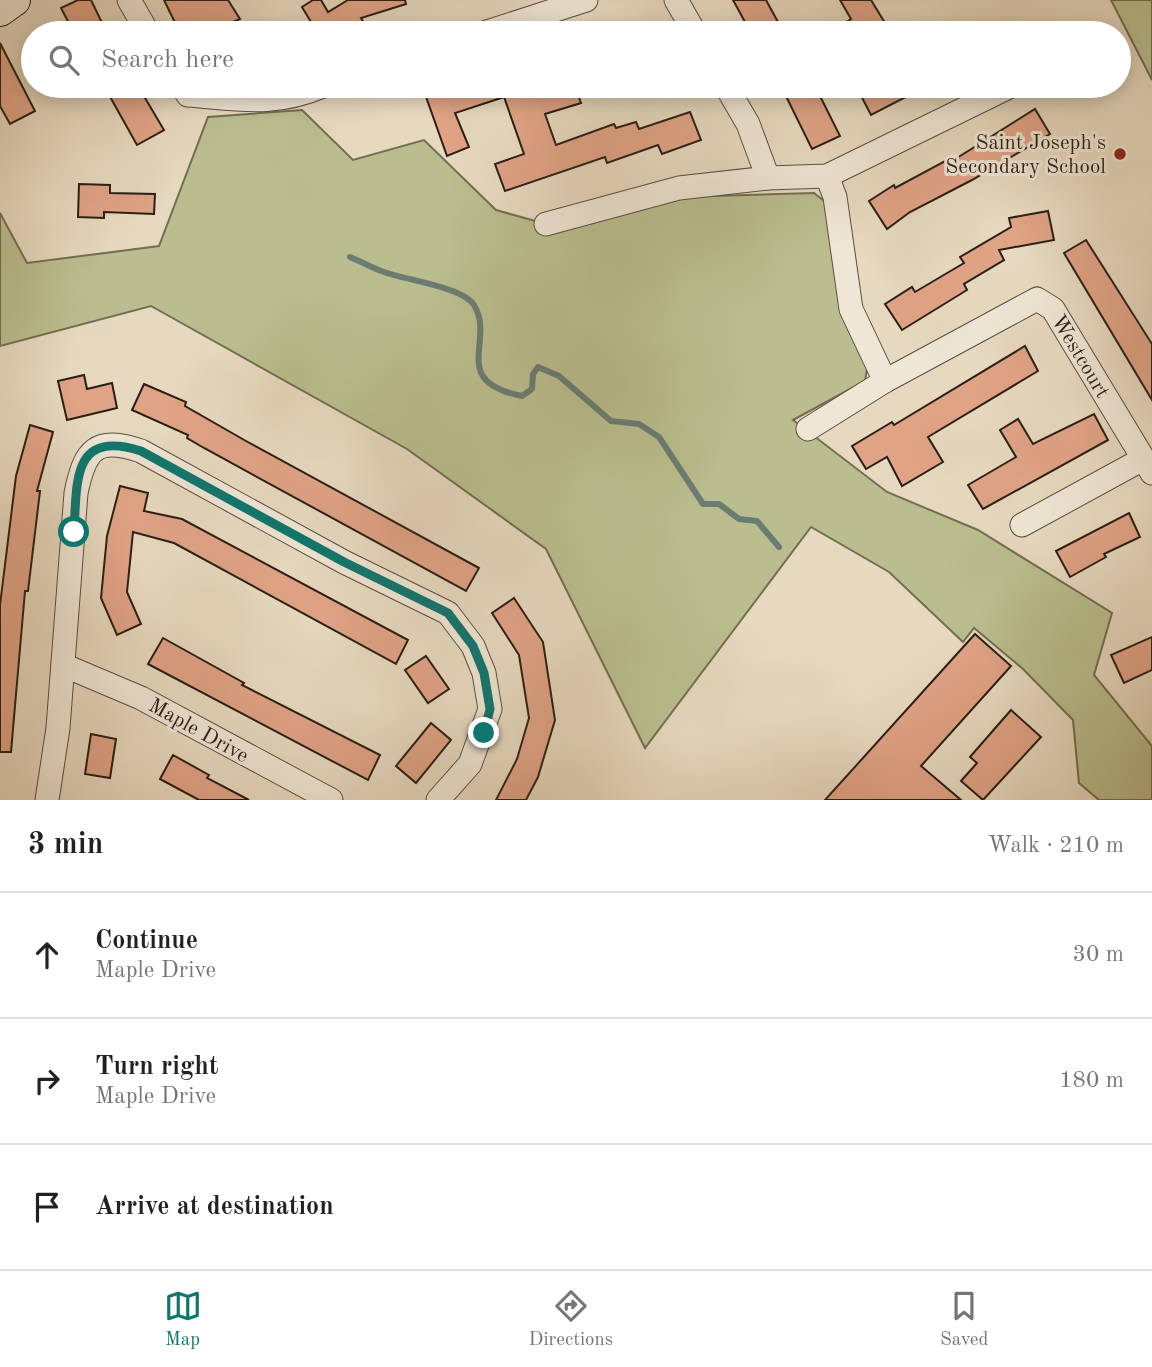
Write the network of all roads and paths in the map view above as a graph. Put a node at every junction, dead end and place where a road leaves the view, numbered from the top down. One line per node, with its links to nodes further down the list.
1 (14, 0): 5 (main road)
2 (129, 0): 6 (street)
3 (586, 0): 7 (street)
4 (676, 0): 8 (street)
5 (0, 10)
6 (141, 21)
7 (521, 21)
8 (688, 21)
9 (215, 98): 10 (street)
10 (294, 98)
11 (733, 98): 14 (street)
12 (986, 98): 13 (street)
13 (827, 176): 14 (street); 16 (street)
14 (768, 178): 15 (street)
15 (546, 224)
16 (885, 381): 17 (street, Westcourt); 18 (street, Westcourt)
17 (808, 429)
18 (1147, 466): 19 (street, Westcourt)
19 (1022, 525)
20 (63, 665): 21 (street); 22 (street, Maple Drive); 23 (street)
21 (47, 800)
22 (331, 800)
23 (438, 800)

